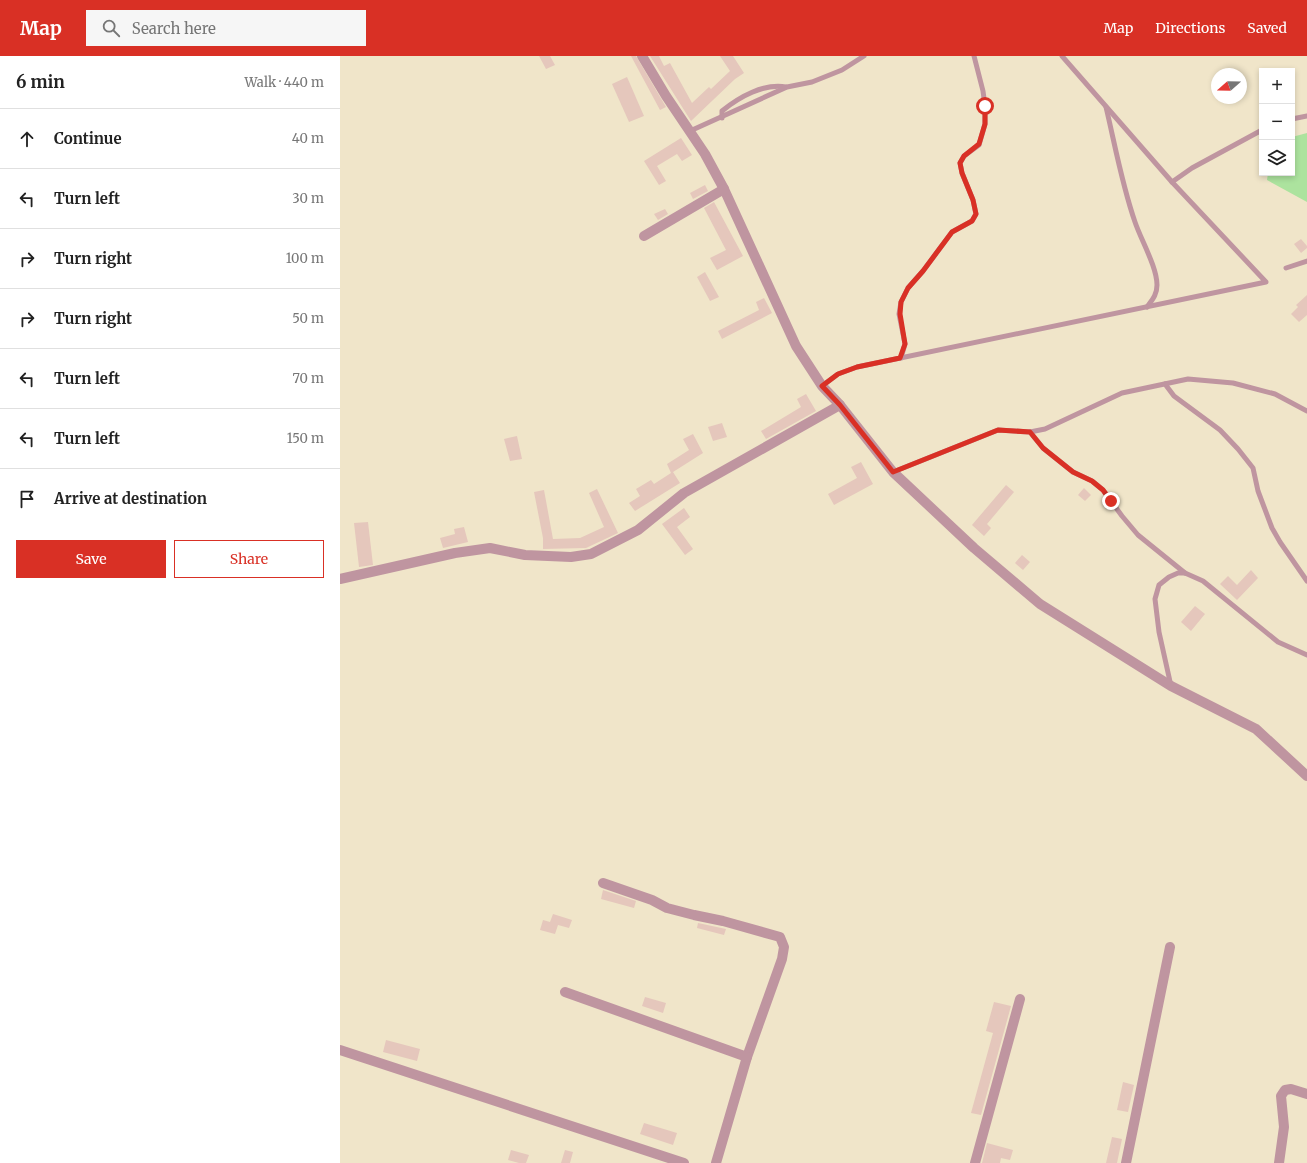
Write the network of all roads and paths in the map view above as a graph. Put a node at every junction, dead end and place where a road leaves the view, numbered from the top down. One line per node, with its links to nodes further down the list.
1 (642, 56): 10 (street)
2 (864, 56): 5 (lane)
3 (974, 56): 18 (lane)
4 (1062, 56): 6 (lane)
5 (787, 88): 8 (lane); 8 (lane)
6 (1105, 105): 12 (lane); 17 (lane)
7 (1307, 116): 9 (lane)
8 (722, 118): 10 (lane)
9 (1295, 118)
10 (690, 131): 13 (street)
11 (1259, 132): 12 (lane)
12 (1172, 182): 17 (lane)
13 (724, 189): 14 (street); 20 (street)
14 (644, 236)
15 (1307, 261): 16 (lane)
16 (1286, 268)
17 (1146, 306): 18 (lane)
18 (900, 358): 20 (lane)
19 (1165, 384): 22 (lane); 23 (lane); 27 (lane)
20 (822, 386): 21 (street)
21 (840, 405): 24 (street); 26 (street)
22 (1307, 411)
23 (1030, 432): 24 (lane); 25 (lane)
24 (893, 472): 29 (street)
25 (1185, 573): 28 (lane); 29 (lane)
26 (340, 579)
27 (1307, 582)
28 (1307, 655)
29 (1171, 686): 30 (street)
30 (1307, 776)
31 (603, 883): 36 (street)
32 (1170, 947): 41 (street)
33 (565, 992): 36 (street)
34 (1020, 999): 40 (street)
35 (340, 1050): 38 (street)
36 (747, 1057): 39 (street)
37 (1307, 1094): 42 (street)
38 (684, 1163)
39 (716, 1163)
40 (974, 1163)
41 (1126, 1163)
42 (1279, 1163)

